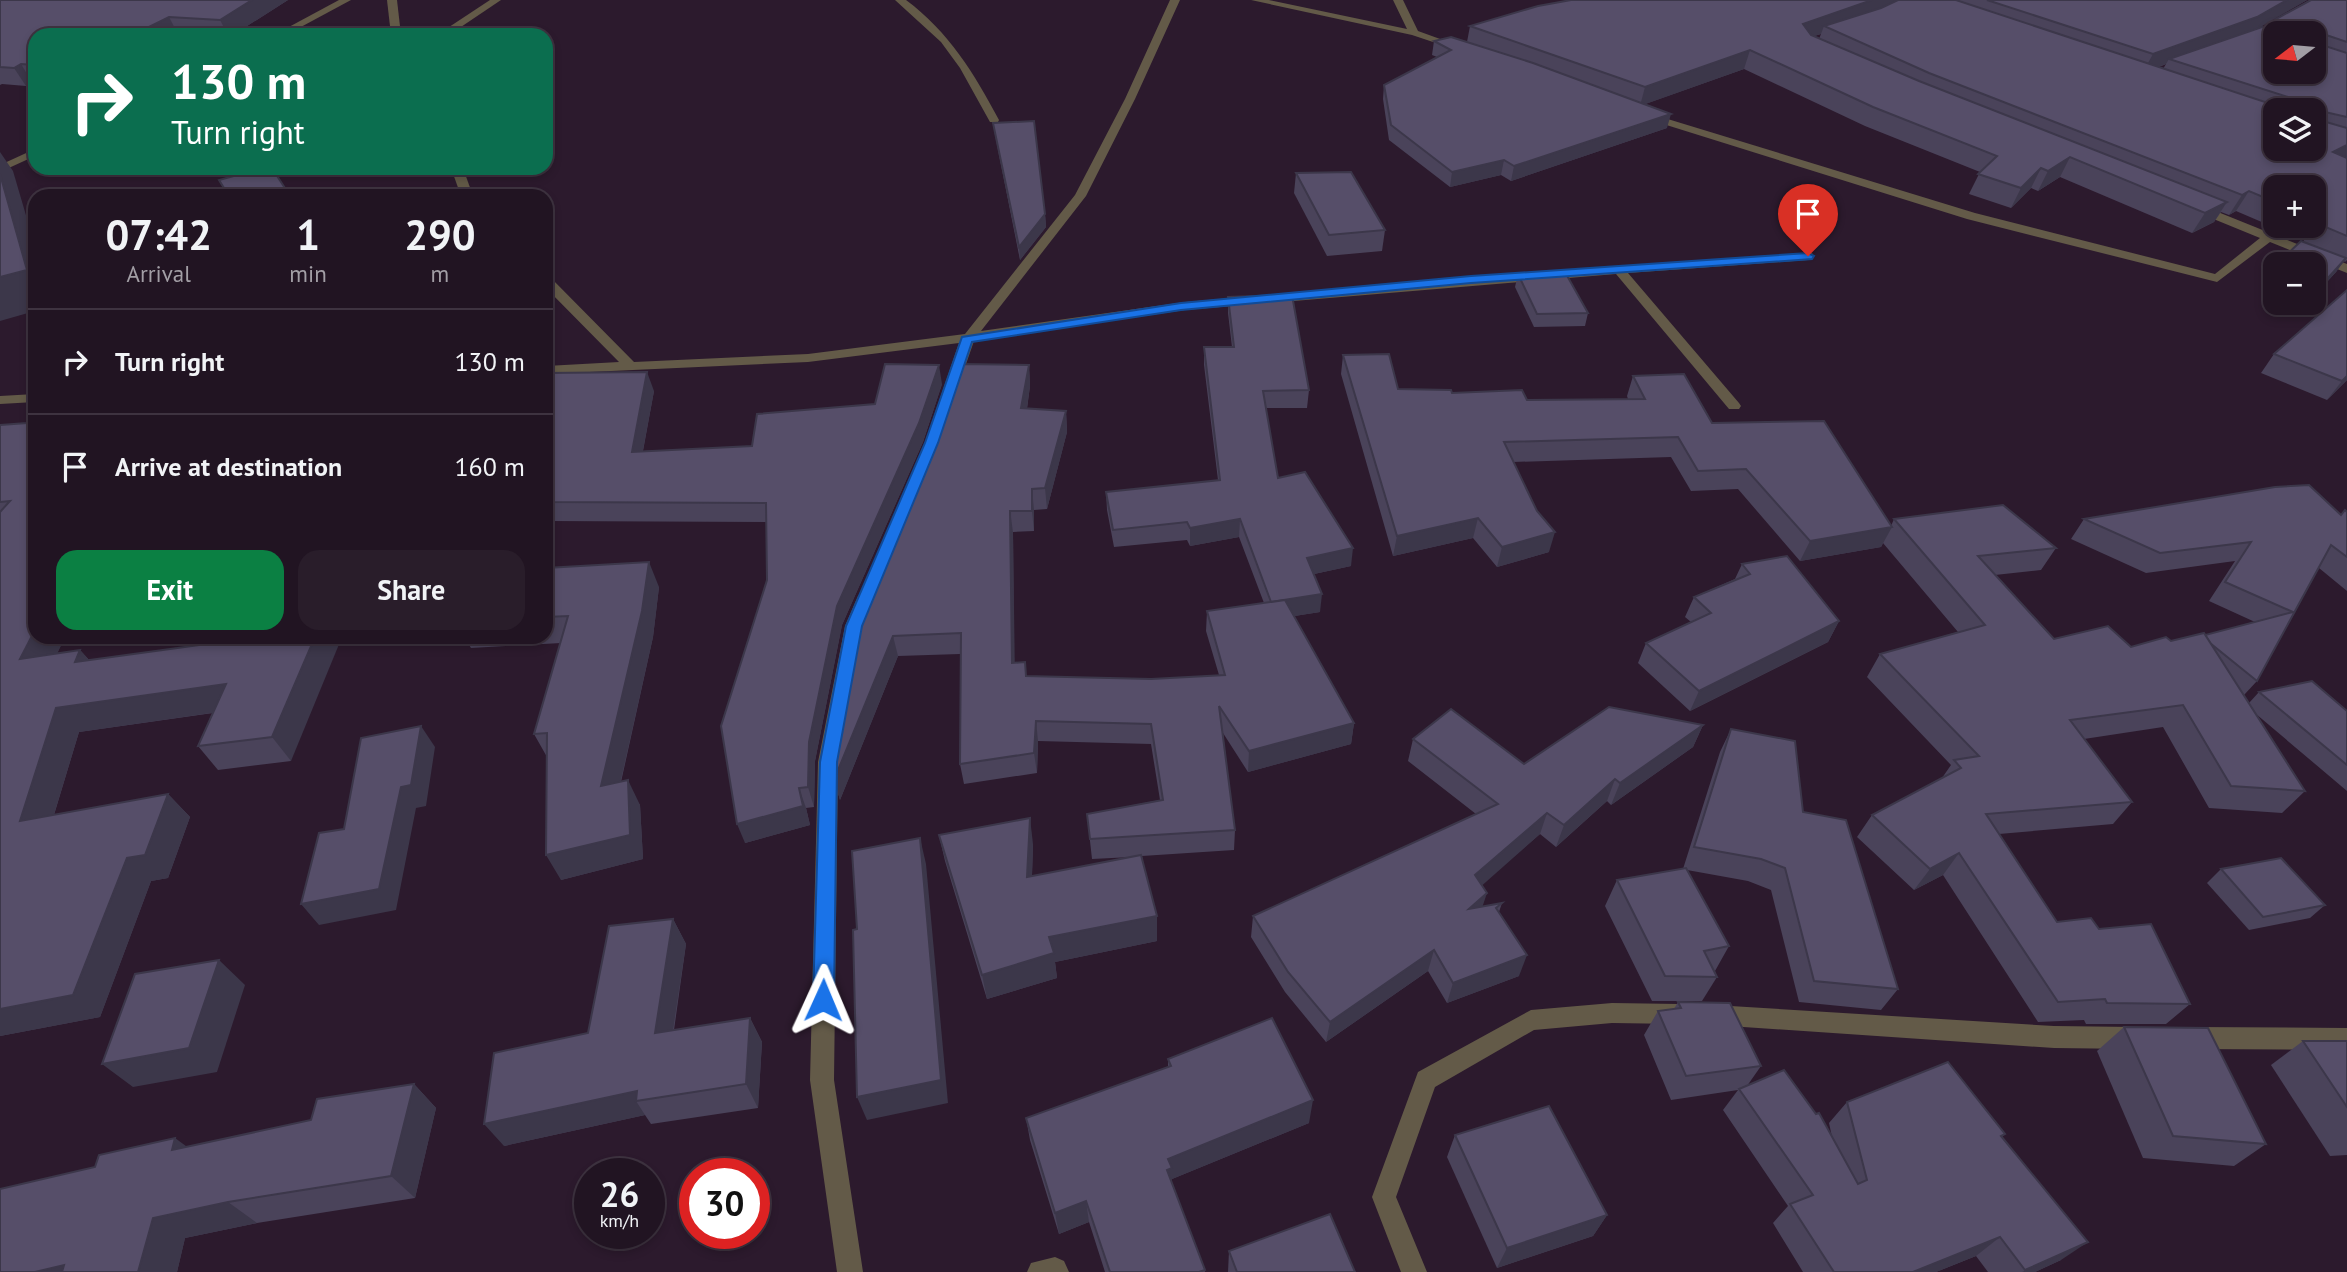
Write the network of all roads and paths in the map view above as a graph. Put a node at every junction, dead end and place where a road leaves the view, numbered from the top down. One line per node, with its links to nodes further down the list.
1 (346, 0): 8 (street)
2 (392, 0): 9 (street)
3 (496, 0): 10 (street)
4 (900, 0): 14 (street)
5 (1175, 0): 25 (street)
6 (1256, 0): 11 (street)
7 (1398, 0): 11 (street)
8 (292, 28)
9 (395, 28)
10 (453, 28)
11 (1414, 33): 12 (street)
12 (1466, 50)
13 (1631, 109): 19 (street)
14 (994, 121)
15 (28, 155): 16 (street)
16 (0, 169)
17 (2181, 202): 18 (street)
18 (2263, 235)
19 (2268, 238)
20 (2271, 238): 22 (street)
21 (1808, 256): 23 (street)
22 (2347, 269)
23 (1619, 270): 25 (street); 30 (street)
24 (553, 288): 26 (street)
25 (967, 340): 26 (street); 31 (street)
26 (629, 365): 27 (street)
27 (553, 370)
28 (28, 398): 29 (street)
29 (0, 400)
30 (1734, 406)
31 (926, 455)
32 (875, 575): 34 (street)
33 (2347, 1039): 37 (street)
34 (850, 1272)
35 (1040, 1272): 36 (street)
36 (1056, 1272)
37 (1414, 1272)

